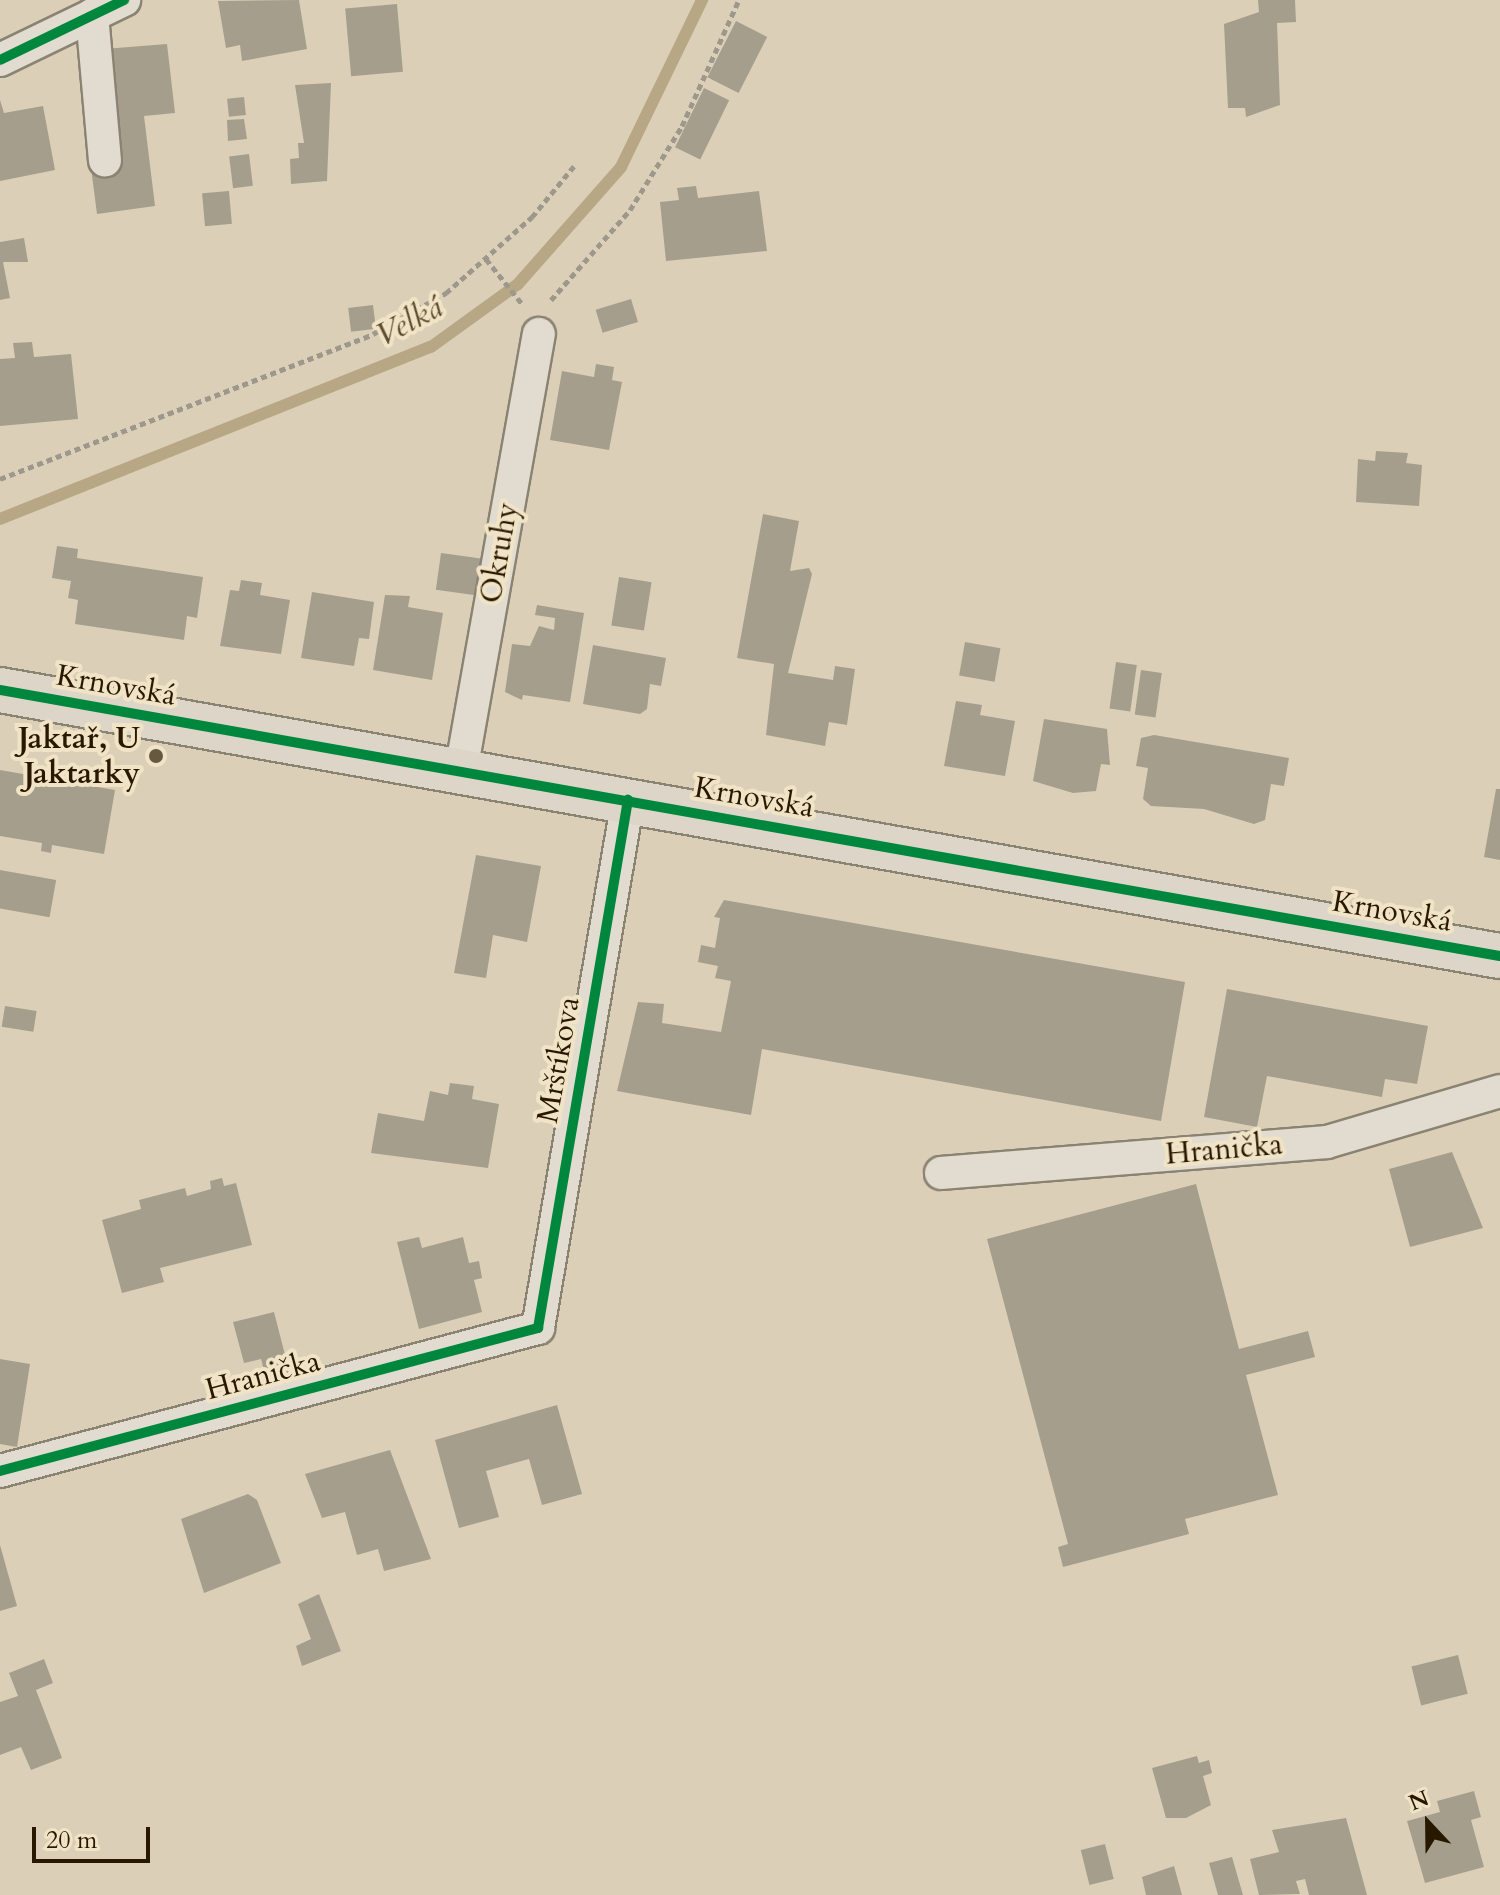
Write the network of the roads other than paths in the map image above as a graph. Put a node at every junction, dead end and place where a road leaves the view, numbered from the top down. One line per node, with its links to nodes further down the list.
1 (124, 0): 2 (street)
2 (92, 15): 3 (street); 4 (street)
3 (0, 60)
4 (105, 160)
5 (539, 320): 7 (street, Okruhy)
6 (0, 690): 7 (main road, Krnovská)
7 (461, 771): 8 (main road, Krnovská)
8 (628, 800): 9 (main road, Krnovská); 12 (street, Mrštíkova)
9 (1500, 956)
10 (1500, 1091): 11 (street, Hranička)
11 (941, 1173)
12 (538, 1328): 13 (street, Hranička)
13 (0, 1471)

